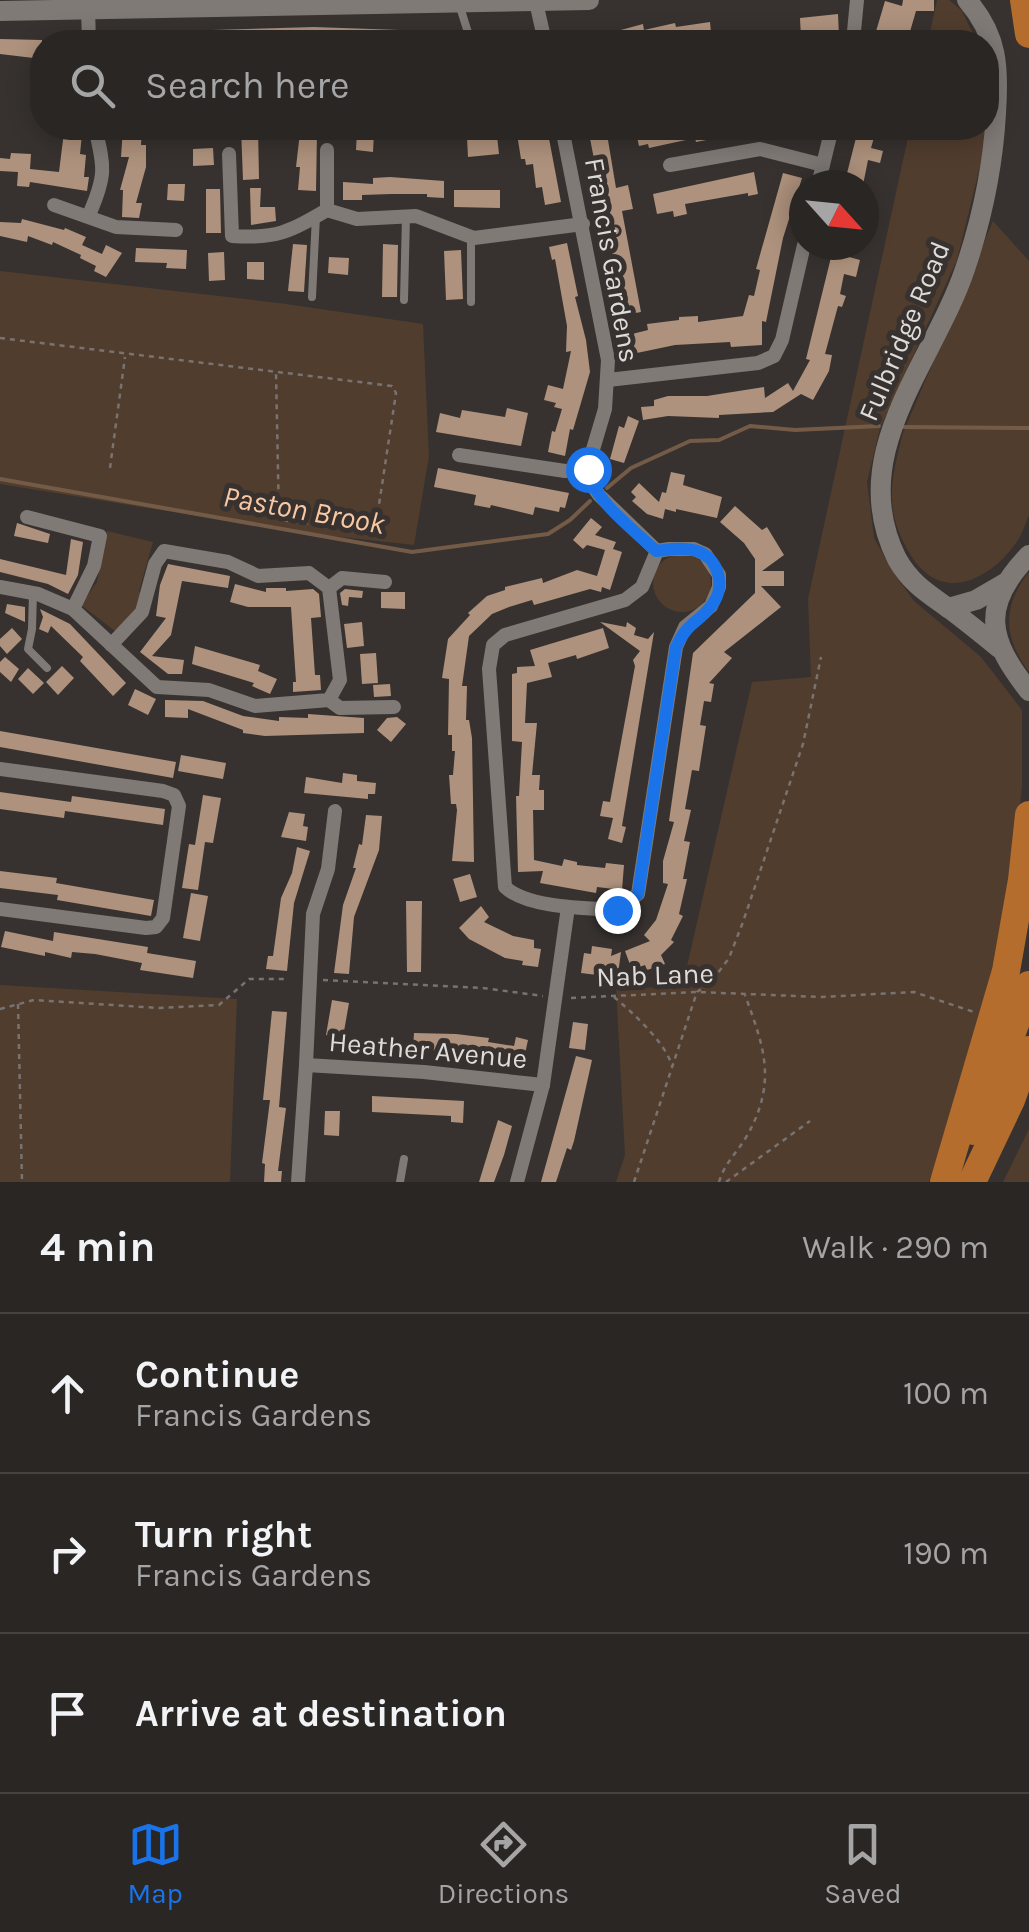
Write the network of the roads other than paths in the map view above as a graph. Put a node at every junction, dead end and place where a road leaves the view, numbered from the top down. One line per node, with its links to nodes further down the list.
1 (588, 0): 4 (street)
2 (857, 0): 12 (street)
3 (967, 0): 13 (street, Fulbridge Road)
4 (536, 2): 5 (street); 11 (street)
5 (458, 3): 6 (street); 10 (lane)
6 (122, 4): 7 (street)
7 (88, 9): 8 (street); 9 (street)
8 (0, 11)
9 (89, 30)
10 (467, 30)
11 (542, 30)
12 (854, 30)
13 (989, 30)
14 (98, 140): 25 (street)
15 (564, 140): 27 (street, Francis Gardens)
16 (829, 140): 21 (street)
17 (994, 140): 46 (street, Fulbridge Road)
18 (326, 150): 24 (street)
19 (229, 154): 24 (street)
20 (670, 165): 21 (street)
21 (823, 165): 22 (street)
22 (822, 170)
23 (54, 205): 25 (street)
24 (322, 213): 26 (street); 31 (lane)
25 (89, 215): 28 (street)
26 (406, 216): 29 (street); 32 (lane)
27 (582, 224): 29 (street); 34 (street, Francis Gardens)
28 (176, 230)
29 (472, 237): 33 (lane)
30 (801, 260): 34 (street)
31 (312, 296)
32 (404, 300)
33 (471, 302)
34 (608, 380): 36 (street, Francis Gardens)
35 (459, 454): 36 (street)
36 (588, 469): 38 (street)
37 (27, 517): 45 (street)
38 (656, 551): 56 (street); 56 (street)
39 (1029, 555): 41 (street)
40 (384, 582): 43 (street)
41 (1007, 582): 46 (street); 48 (street)
42 (0, 588): 44 (street)
43 (329, 588): 47 (street); 51 (street)
44 (33, 593): 45 (street); 49 (lane)
45 (73, 608): 47 (street)
46 (948, 608): 48 (street, Fulbridge Road)
47 (111, 645): 51 (street)
48 (998, 648): 50 (street, Fulbridge Road)
49 (47, 668)
50 (1029, 691)
51 (328, 700): 52 (street)
52 (394, 707)
53 (0, 768): 57 (street)
54 (335, 810): 60 (street)
55 (1029, 815): 67 (highway)
56 (568, 907): 61 (street)
57 (0, 909)
58 (1029, 985): 67 (highway)
59 (1029, 1050): 68 (highway)
60 (306, 1065): 61 (street, Heather Avenue); 64 (street, Heather Avenue)
61 (543, 1084): 66 (street)
62 (1029, 1099): 69 (highway)
63 (404, 1158): 65 (lane)
64 (298, 1182)
65 (400, 1182)
66 (517, 1182)
67 (946, 1182)
68 (972, 1182)
69 (985, 1182)

